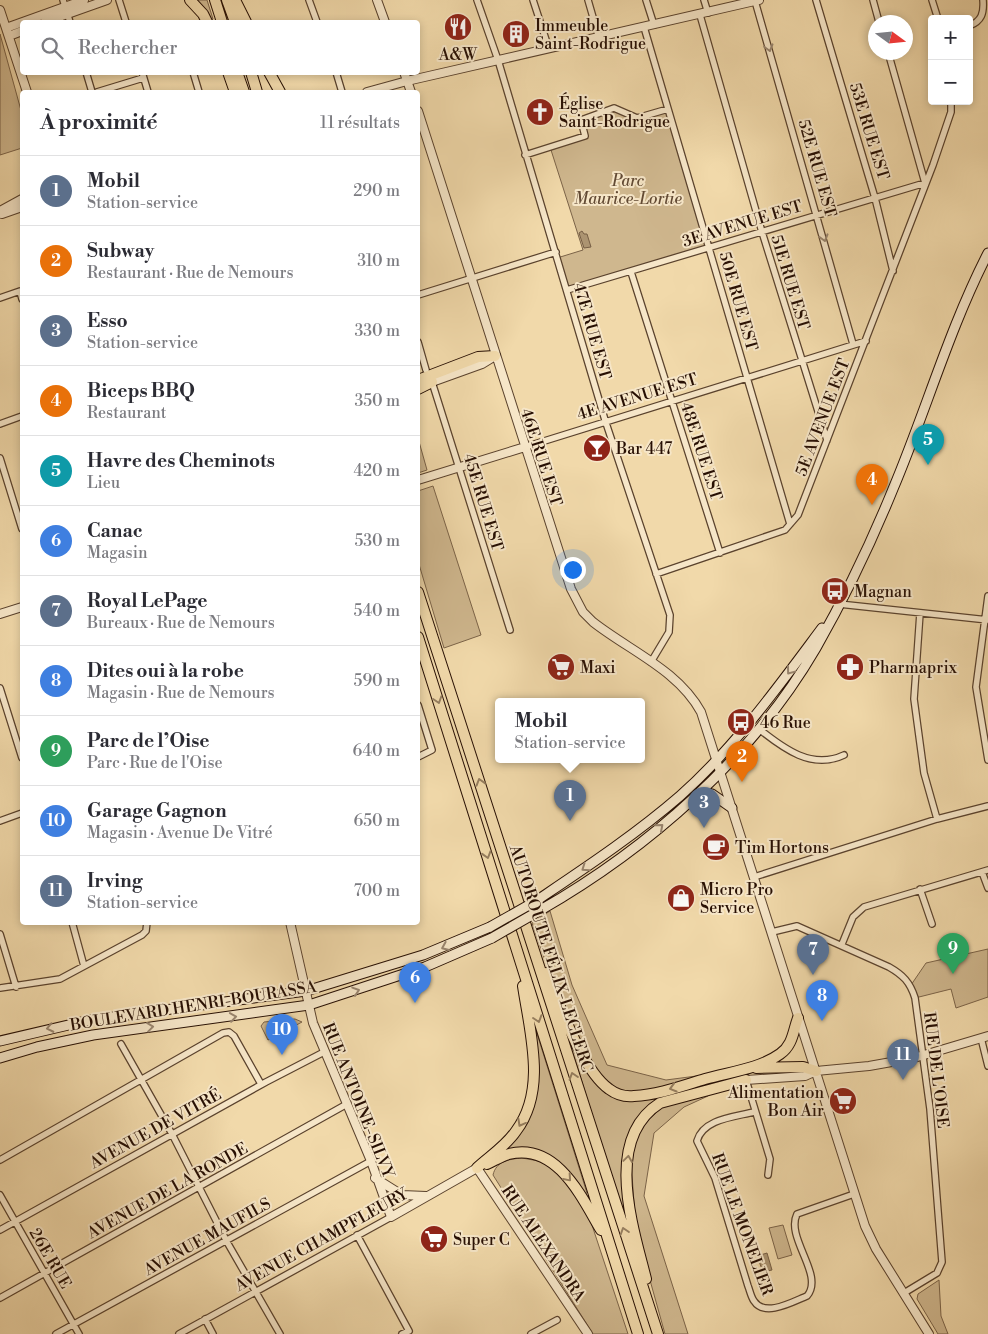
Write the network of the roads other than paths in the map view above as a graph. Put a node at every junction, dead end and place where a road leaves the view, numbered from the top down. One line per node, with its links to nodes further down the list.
1 (84, 0): 20 (street)
2 (107, 0): 20 (street)
3 (119, 0): 28 (street)
4 (190, 0): 29 (highway)
5 (215, 0): 30 (highway)
6 (227, 0): 31 (highway)
7 (235, 0): 32 (highway)
8 (309, 0): 33 (street)
9 (377, 0): 34 (street)
10 (477, 0): 43 (street, 47E RUE EST)
11 (533, 0): 42 (street)
12 (588, 0): 41 (street)
13 (646, 0): 36 (street)
14 (704, 0): 22 (street, 51E RUE EST)
15 (816, 0): 74 (street, 53E RUE EST)
16 (872, 0): 23 (street)
17 (932, 0): 24 (street)
18 (984, 0): 35 (street)
19 (757, 1): 22 (street); 78 (street, 52E RUE EST, one-way to 78)
20 (65, 7): 25 (street); 26 (street); 27 (street)
21 (0, 10): 40 (street)
22 (704, 14): 36 (street); 79 (street, 51E RUE EST)
23 (877, 15)
24 (937, 15)
25 (35, 20)
26 (48, 20)
27 (69, 20)
28 (125, 20)
29 (206, 20)
30 (221, 20)
31 (234, 20)
32 (245, 20)
33 (317, 20)
34 (385, 20)
35 (973, 24)
36 (654, 25): 38 (street)
37 (20, 26): 40 (street)
38 (644, 27): 41 (street); 70 (street, 50E RUE EST)
39 (20, 31): 40 (street)
40 (7, 32): 45 (street)
41 (599, 38): 42 (street)
42 (549, 49): 43 (street)
43 (498, 60): 56 (street); 72 (street, 47E RUE EST)
44 (890, 60): 73 (street)
45 (20, 71)
46 (21, 75): 57 (street)
47 (87, 75): 58 (street)
48 (142, 75): 59 (street); 60 (street)
49 (194, 75): 61 (street)
50 (229, 75): 62 (highway)
51 (238, 75): 63 (highway)
52 (252, 75): 64 (highway)
53 (271, 75): 65 (highway)
54 (337, 75): 66 (street)
55 (405, 75): 56 (street)
56 (407, 81): 67 (street); 68 (street)
57 (26, 90)
58 (91, 90)
59 (103, 90)
60 (147, 90)
61 (198, 90)
62 (234, 90)
63 (243, 90)
64 (257, 90)
65 (279, 90)
66 (341, 90)
67 (374, 90)
68 (410, 90)
69 (950, 105): 73 (street, 5E AVENUE EST)
70 (668, 109): 72 (street); 80 (street, 50E RUE EST)
71 (420, 117): 85 (street, 46E RUE EST)
72 (525, 155): 81 (street, 47E RUE EST)
73 (925, 183): 74 (street, 3E AVENUE EST); 84 (street, 5E AVENUE EST)
74 (875, 198): 78 (street, 3E AVENUE EST); 84 (street, 53E RUE EST)
75 (20, 200): 77 (street)
76 (20, 208): 77 (street)
77 (0, 213)
78 (817, 216): 79 (street, 3E AVENUE EST); 91 (street, 52E RUE EST, one-way to 91)
79 (762, 232): 80 (street, 3E AVENUE EST); 94 (street, 51E RUE EST)
80 (709, 247): 83 (street, 3E AVENUE EST); 96 (street, 50E RUE EST)
81 (556, 252): 85 (street); 86 (street, 47E RUE EST)
82 (988, 253): 115 (main road, BOULEVARD HENRI-BOURASSA)
83 (631, 272): 86 (street, 3E AVENUE EST); 100 (street, 48E RUE EST)
84 (893, 272): 90 (street, 5E AVENUE EST)
85 (471, 278): 88 (street); 93 (street, 46E RUE EST)
86 (567, 290): 102 (street, 47E RUE EST)
87 (20, 291): 89 (street)
88 (420, 294)
89 (0, 298)
90 (866, 340): 91 (street, 4E AVENUE EST); 104 (street, 5E AVENUE EST)
91 (853, 344): 94 (street, 4E AVENUE EST)
92 (420, 349): 95 (street)
93 (495, 356): 97 (highway); 98 (street); 105 (street, 46E RUE EST)
94 (801, 361): 96 (street, 4E AVENUE EST); 104 (street, 51E RUE EST)
95 (426, 370)
96 (747, 376): 100 (street, 4E AVENUE EST); 110 (street, 50E RUE EST)
97 (420, 379)
98 (432, 382): 99 (highway); 107 (street, 45E RUE EST)
99 (420, 388)
100 (672, 400): 102 (street, 4E AVENUE EST); 111 (street, 48E RUE EST)
101 (20, 417): 103 (street)
102 (605, 420): 105 (street, 4E AVENUE EST); 112 (street, 47E RUE EST)
103 (0, 424)
104 (827, 440): 110 (street, 5E AVENUE EST)
105 (525, 447): 107 (street, 4E AVENUE EST); 122 (street, 46E RUE EST)
106 (0, 458): 109 (street)
107 (459, 467): 108 (street, 4E AVENUE EST); 120 (street, 45E RUE EST)
108 (420, 479)
109 (20, 523)
110 (790, 524): 111 (street, 5E AVENUE EST)
111 (720, 553): 112 (street, 5E AVENUE EST)
112 (656, 574): 122 (street, 47E RUE EST)
113 (988, 596): 119 (street)
114 (420, 598): 149 (highway, AUTOROUTE FÉLIX-LECLERC, one-way to 114)
115 (840, 604): 117 (street); 125 (main road, BOULEVARD HENRI-BOURASSA); 129 (main road, BOULEVARD HENRI-BOURASSA, one-way to 129)
116 (20, 608): 118 (street)
117 (920, 613): 119 (street); 136 (street)
118 (0, 614)
119 (986, 620): 130 (street)
120 (510, 630)
121 (420, 643): 150 (highway, AUTOROUTE FÉLIX-LECLERC, one-way to 150)
122 (651, 662): 129 (street, 46E RUE EST)
123 (0, 688): 126 (street)
124 (420, 711): 128 (street)
125 (759, 730): 127 (street); 131 (main road, BOULEVARD HENRI-BOURASSA)
126 (20, 752)
127 (844, 755)
128 (420, 756)
129 (716, 760): 131 (street, 46E RUE EST); 154 (main road, BOULEVARD HENRI-BOURASSA, one-way to 154, bridge)
130 (988, 760)
131 (719, 773): 132 (main road, BOULEVARD HENRI-BOURASSA); 134 (street, 46E RUE EST)
132 (690, 801): 134 (main road); 155 (main road, BOULEVARD HENRI-BOURASSA, one-way to 132, bridge)
133 (988, 806): 136 (street)
134 (732, 808): 139 (street, 46E RUE EST)
135 (20, 815): 137 (street)
136 (937, 819): 139 (street)
137 (0, 821)
138 (985, 871): 140 (street); 141 (street)
139 (754, 878): 146 (street, 46E RUE EST)
140 (988, 888)
141 (920, 889): 142 (street); 148 (street)
142 (932, 924)
143 (73, 925): 151 (street)
144 (147, 925): 151 (street)
145 (291, 925): 154 (street, RUE ANTOINE-SILVY)
146 (772, 932): 148 (street, RUE DE L'OISE); 156 (street, 46E RUE EST)
147 (0, 934): 152 (street)
148 (842, 944): 161 (street, RUE DE L'OISE)
149 (534, 945): 165 (highway, one-way to 149); 193 (highway, AUTOROUTE FÉLIX-LECLERC, one-way to 149)
150 (518, 956): 173 (highway, one-way to 173); 185 (highway, AUTOROUTE FÉLIX-LECLERC, one-way to 185)
151 (84, 966): 152 (street)
152 (16, 987): 153 (street)
153 (0, 988)
154 (306, 991): 155 (street, RUE ANTOINE-SILVY); 158 (main road, BOULEVARD HENRI-BOURASSA, one-way to 158)
155 (309, 1005): 160 (street, RUE ANTOINE-SILVY); 162 (main road, BOULEVARD HENRI-BOURASSA, one-way to 155)
156 (798, 1018): 164 (street, 46E RUE EST); 165 (highway)
157 (984, 1037): 161 (street); 163 (street)
158 (0, 1041)
159 (120, 1044): 166 (street)
160 (324, 1052): 167 (street, AVENUE DE VITRÉ); 168 (street, RUE ANTOINE-SILVY)
161 (922, 1056): 164 (street); 188 (street, RUE DE L'OISE)
162 (0, 1058)
163 (988, 1066)
164 (816, 1070): 165 (highway); 177 (street, 46E RUE EST)
165 (744, 1075): 169 (street); 193 (highway, one-way to 165)
166 (141, 1078): 167 (street); 170 (street); 171 (street)
167 (261, 1084): 170 (street, AVENUE DE VITRÉ)
168 (347, 1104): 172 (street, RUE ANTOINE-SILVY); 176 (street, AVENUE DE LA RONDE)
169 (754, 1112): 174 (street); 177 (street, RUE LE MONELIER)
170 (172, 1134): 176 (street); 181 (street, AVENUE DE VITRÉ)
171 (0, 1160)
172 (371, 1161): 175 (street, RUE ANTOINE-SILVY); 184 (street, AVENUE MAUFILS)
173 (477, 1168): 179 (street, AVENUE CHAMPFLEURY); 185 (highway, one-way to 185); 201 (street, RUE ALEXANDRA)
174 (768, 1175)
175 (375, 1178): 179 (street); 180 (street, RUE ANTOINE-SILVY)
176 (198, 1189): 184 (street); 186 (street, AVENUE DE LA RONDE)
177 (854, 1194): 188 (street, 46E RUE EST)
178 (0, 1195): 181 (street, 26E RUE)
179 (426, 1196): 180 (street, AVENUE CHAMPFLEURY)
180 (391, 1217): 183 (street, AVENUE CHAMPFLEURY)
181 (15, 1222): 182 (street, AVENUE DE VITRÉ); 186 (street, 26E RUE)
182 (0, 1230)
183 (357, 1234): 187 (street, AVENUE CHAMPFLEURY); 199 (street)
184 (227, 1242): 187 (street); 192 (street, AVENUE MAUFILS)
185 (611, 1247): 202 (highway, AUTOROUTE FÉLIX-LECLERC)
186 (45, 1274): 189 (street, AVENUE DE LA RONDE); 192 (street, 26E RUE)
187 (257, 1290): 190 (street, AVENUE CHAMPFLEURY); 198 (street)
188 (904, 1293): 203 (street, 46E RUE EST)
189 (0, 1298)
190 (205, 1319): 196 (street, AVENUE CHAMPFLEURY); 197 (street)
191 (557, 1320): 200 (street)
192 (74, 1324): 194 (street, AVENUE MAUFILS); 195 (street, 26E RUE)
193 (657, 1330)
194 (56, 1334)
195 (79, 1334)
196 (178, 1334)
197 (213, 1334)
198 (280, 1334)
199 (402, 1334)
200 (531, 1334)
201 (588, 1334)
202 (638, 1334)
203 (929, 1334)

